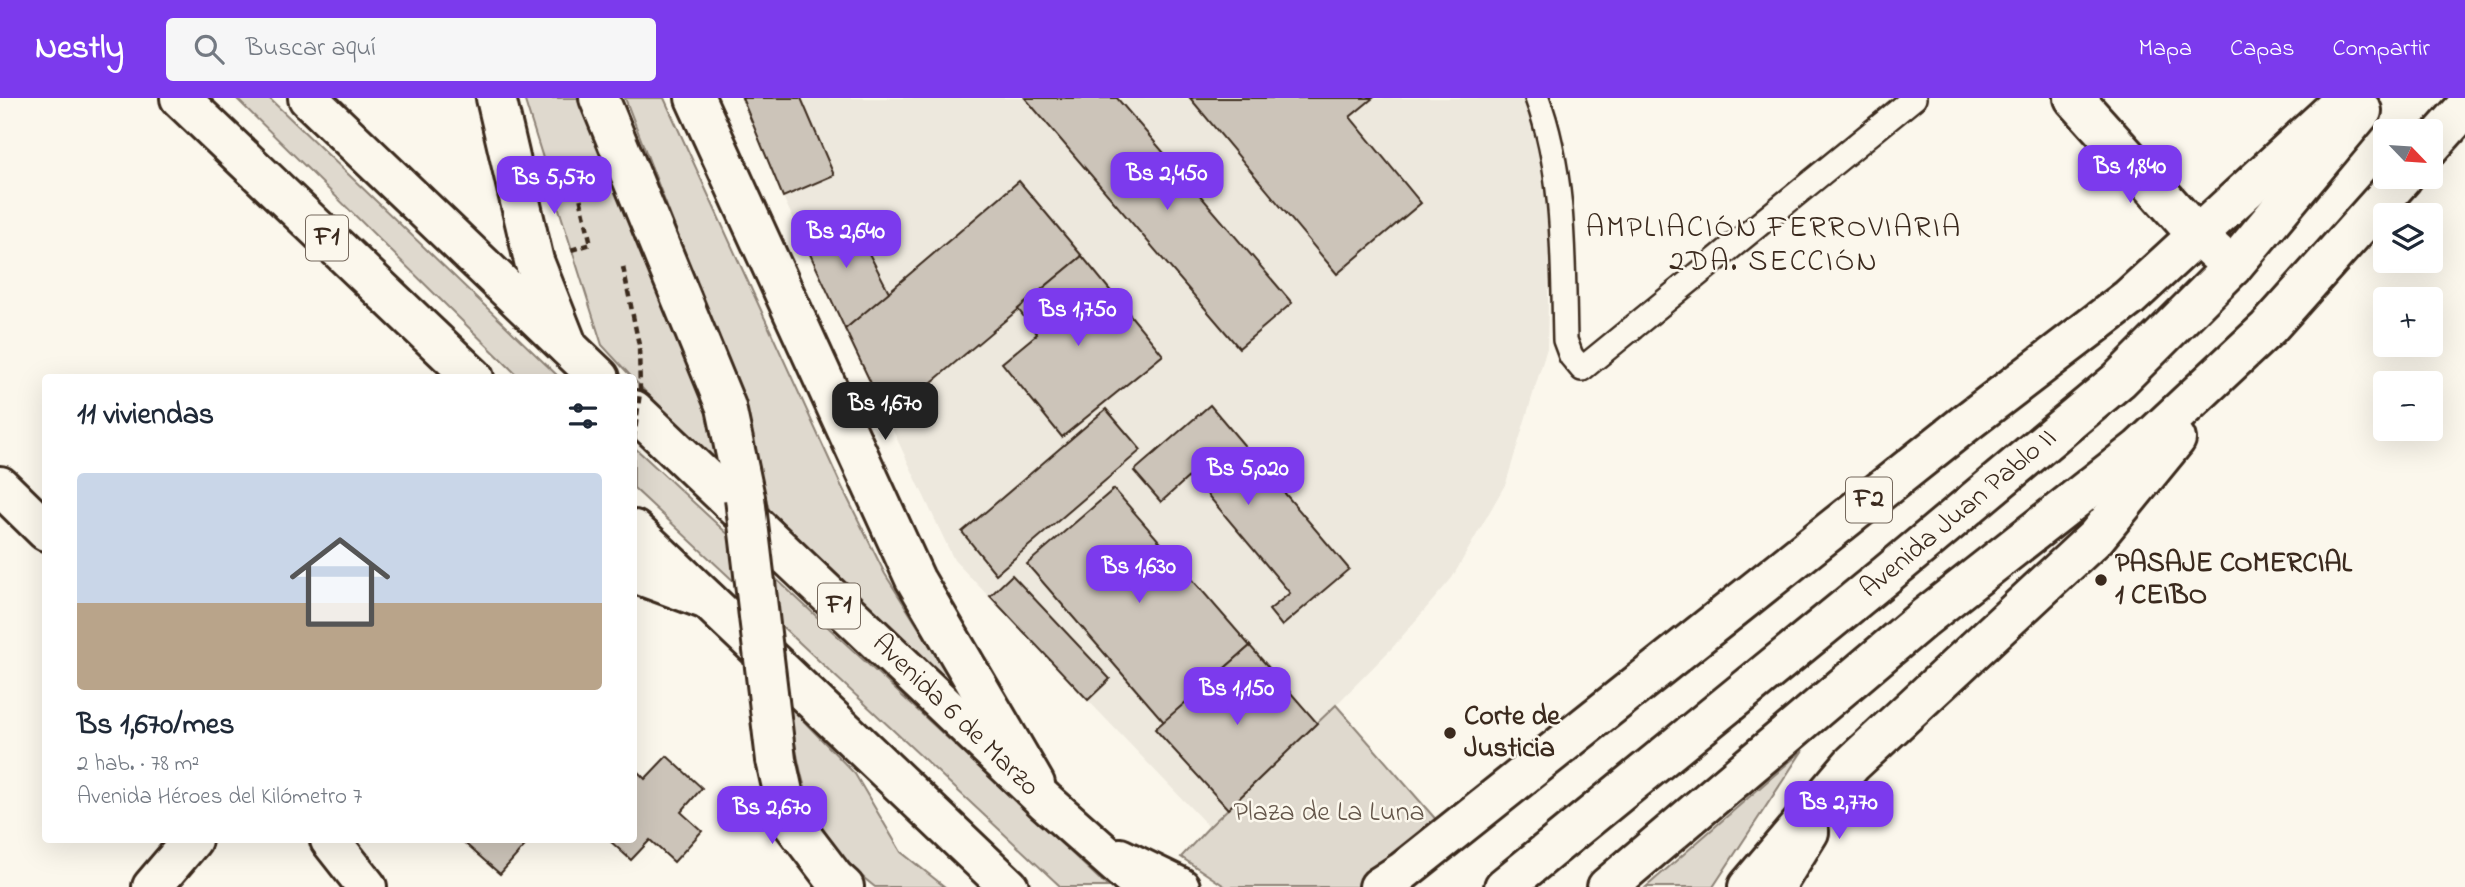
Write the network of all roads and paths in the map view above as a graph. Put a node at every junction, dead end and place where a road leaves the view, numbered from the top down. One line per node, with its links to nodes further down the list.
1 (180, 98): 21 (main road, F1)
2 (308, 98): 20 (main road)
3 (496, 98): 20 (main road)
4 (600, 98): 37 (main road, bridge)
5 (695, 98): 31 (main road)
6 (1537, 98): 7 (lane)
7 (1914, 98)
8 (2074, 98): 15 (main road)
9 (2346, 98): 15 (main road, F2)
10 (2373, 98): 18 (main road, Avenida Juan Pablo II / F2)
11 (2465, 108): 12 (main road)
12 (2443, 133)
13 (2392, 189): 19 (main road, Avenida Juan Pablo II)
14 (601, 199): 16 (path)
15 (2198, 236): 18 (main road); 41 (main road, F2)
16 (591, 244)
17 (621, 261): 24 (path, bridge)
18 (2232, 268): 42 (main road, Avenida Juan Pablo II / F2)
19 (2268, 328): 30 (main road); 43 (main road, Avenida Juan Pablo II)
20 (568, 347): 22 (main road)
21 (470, 374)
22 (596, 374)
23 (637, 413): 31 (main road, Avenida 6 de Marzo / F1)
24 (637, 416)
25 (0, 486): 26 (main road)
26 (42, 527)
27 (637, 533): 29 (main road)
28 (637, 574): 29 (main road)
29 (708, 600): 38 (main road)
30 (1852, 764): 44 (main road); 45 (main road)
31 (1045, 802): 34 (main road, Avenida 6 de Marzo / F1)
32 (189, 843): 35 (main road)
33 (332, 843): 36 (main road)
34 (1094, 847): 39 (main road, F1); 40 (main road)
35 (152, 887)
36 (367, 887)
37 (844, 887)
38 (1009, 887)
39 (1142, 887)
40 (1180, 887)
41 (1379, 887)
42 (1504, 887)
43 (1607, 887)
44 (1748, 887)
45 (1775, 887)

